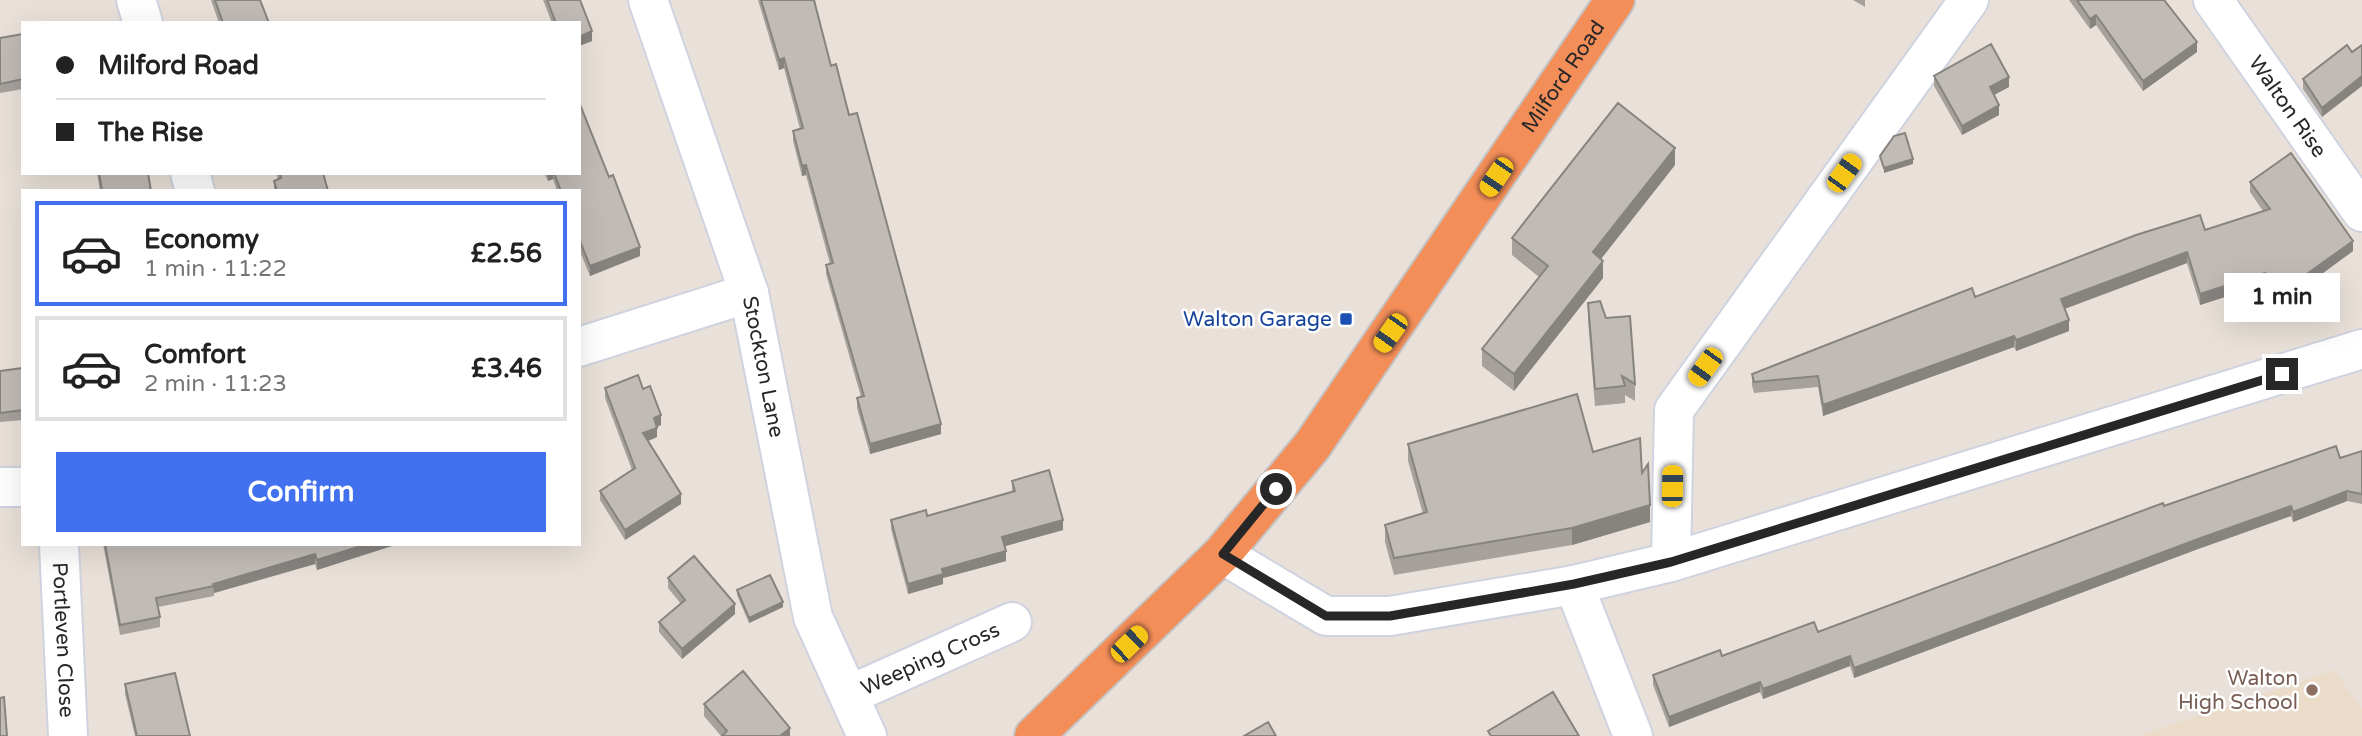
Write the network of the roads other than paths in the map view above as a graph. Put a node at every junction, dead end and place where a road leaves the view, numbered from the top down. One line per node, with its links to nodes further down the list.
1 (136, 0): 6 (street)
2 (648, 0): 8 (street, Stockton Lane)
3 (1615, 0): 14 (highway, Milford Road)
4 (1969, 0): 15 (street)
5 (2213, 0): 7 (street, Walton Rise)
6 (142, 21)
7 (2362, 212)
8 (749, 293): 9 (street); 18 (street, Stockton Lane)
9 (581, 346)
10 (2362, 349): 15 (street)
11 (0, 487): 12 (street)
12 (21, 487)
13 (59, 546): 19 (street, Portleven Close)
14 (1223, 554): 16 (street); 21 (highway, Milford Road)
15 (1671, 562): 16 (street)
16 (1574, 584): 22 (street)
17 (1012, 622): 18 (street, Weeping Cross)
18 (849, 695): 20 (street, Stockton Lane)
19 (68, 736)
20 (867, 736)
21 (1034, 736)
22 (1633, 736)

